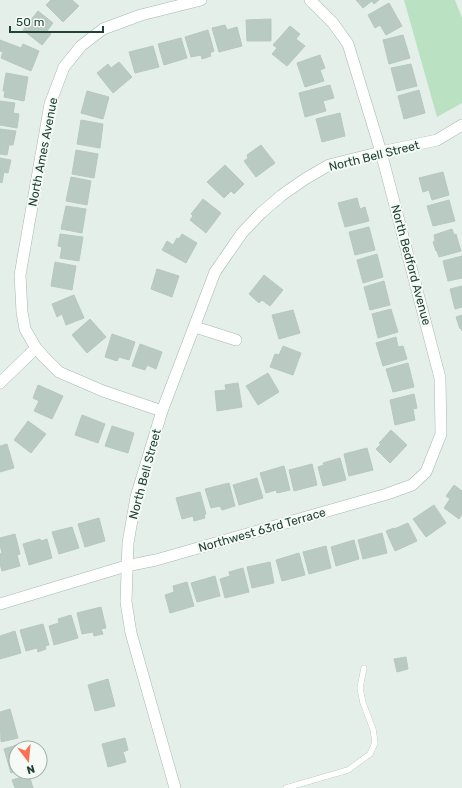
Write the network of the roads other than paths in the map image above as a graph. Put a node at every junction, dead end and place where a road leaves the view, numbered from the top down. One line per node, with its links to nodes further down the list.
1 (201, 0): 7 (street, North Ames Avenue)
2 (310, 0): 4 (street, North Bedford Avenue)
3 (462, 125): 4 (street, North Bell Street)
4 (381, 152): 5 (street, North Bell Street); 8 (street, North Bedford Avenue)
5 (194, 327): 6 (street); 10 (street, North Bell Street)
6 (236, 340)
7 (36, 348): 9 (street); 10 (street)
8 (440, 378): 11 (street, Northwest 63rd Terrace)
9 (0, 383)
10 (162, 411): 11 (street, North Bell Street)
11 (126, 566): 12 (street, Northwest 63rd Terrace); 14 (street, North Bell Street)
12 (0, 604)
13 (364, 668): 15 (lane)
14 (175, 788)
15 (286, 788)

